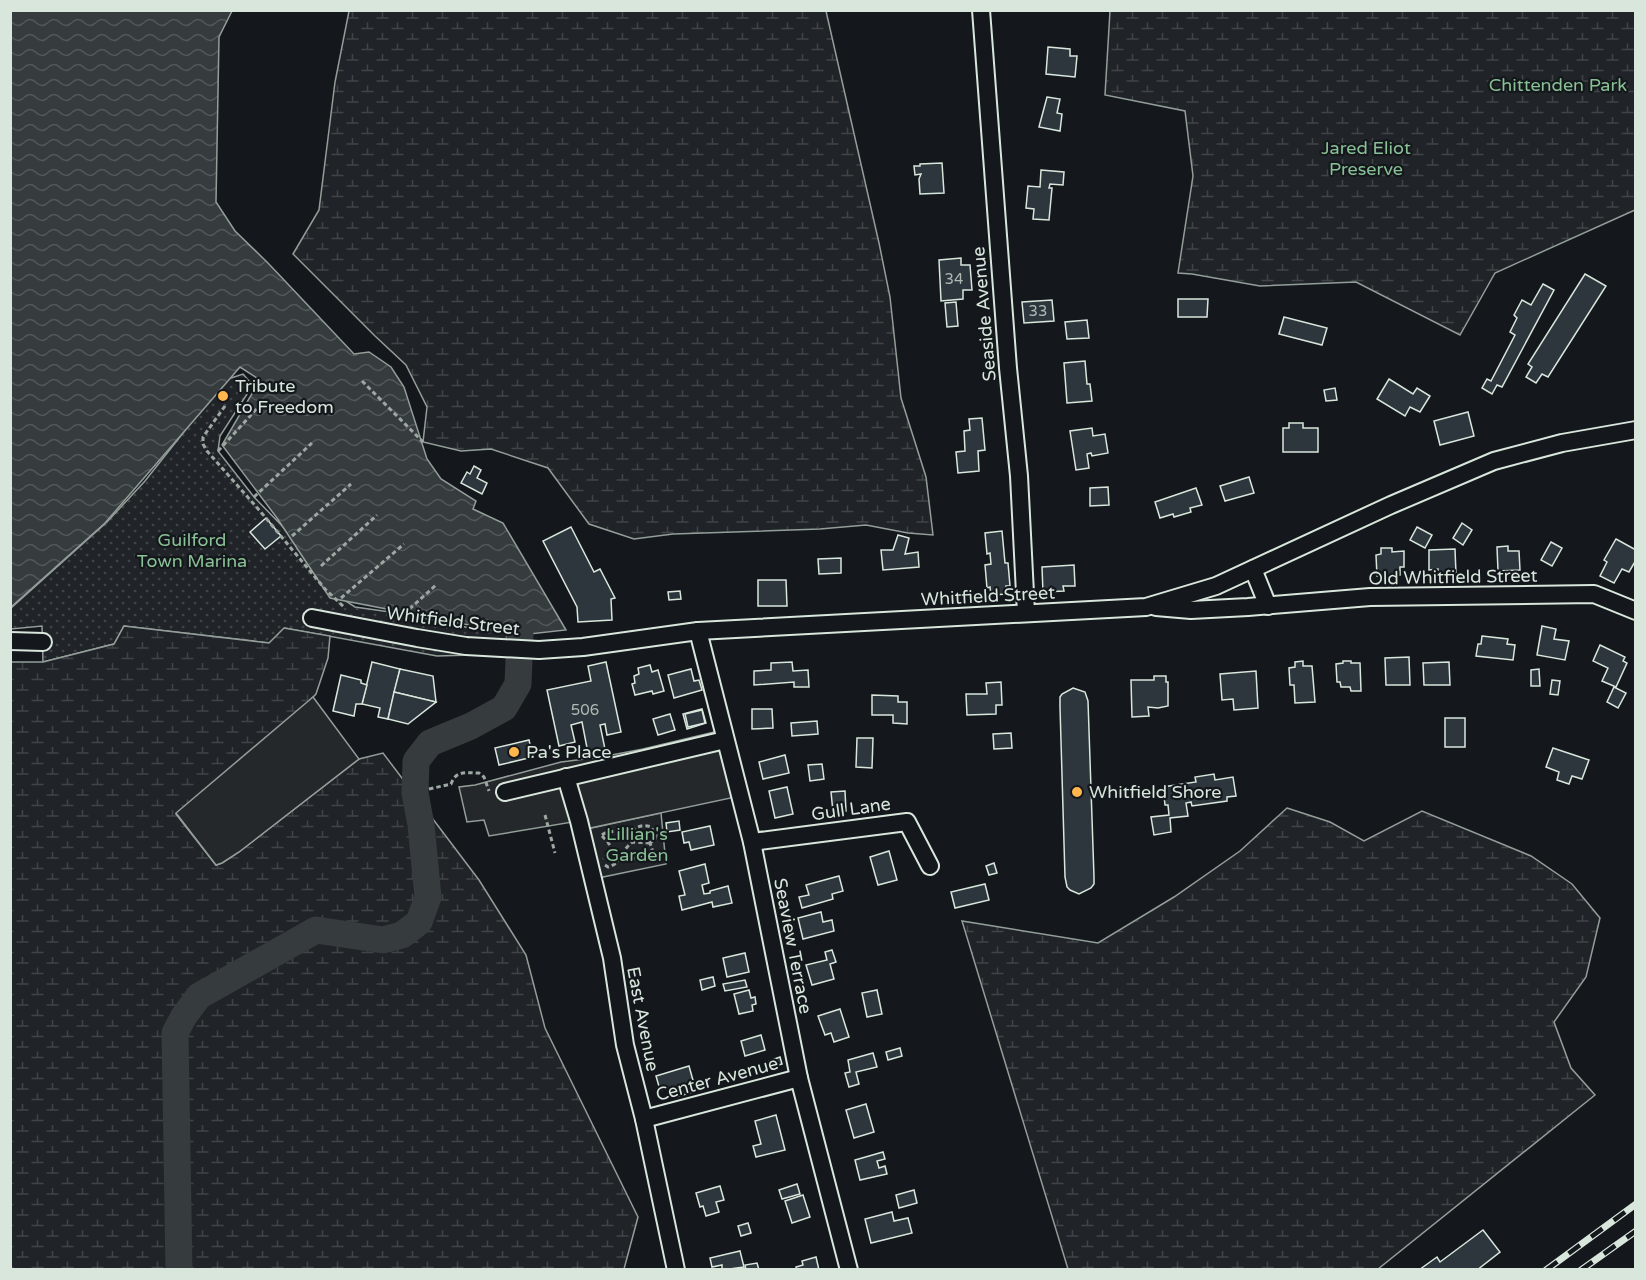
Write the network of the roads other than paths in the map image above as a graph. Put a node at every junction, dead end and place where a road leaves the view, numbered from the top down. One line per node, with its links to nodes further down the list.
1 (981, 10): 7 (street, Seaside Avenue)
2 (1635, 430): 3 (street, Whitfield Street)
3 (1253, 569): 4 (street); 5 (street, Whitfield Street)
4 (1268, 606): 5 (street, Old Whitfield Street); 6 (street, Old Whitfield Street)
5 (1146, 607): 7 (street, Whitfield Street)
6 (1635, 612)
7 (1026, 613): 9 (street, Whitfield Street)
8 (312, 618): 9 (street, Whitfield Street)
9 (698, 631): 12 (street, Seaview Terrace)
10 (10, 641): 11 (street)
11 (43, 642)
12 (725, 740): 13 (street); 15 (street, Seaview Terrace)
13 (566, 777): 14 (street); 18 (street, East Avenue)
14 (498, 793)
15 (752, 842): 16 (street, Gull Lane); 17 (street, Seaview Terrace)
16 (930, 866)
17 (799, 1078): 18 (street, Center Avenue); 20 (street, Seaview Terrace)
18 (644, 1119): 19 (street, East Avenue)
19 (676, 1269)
20 (849, 1269)

